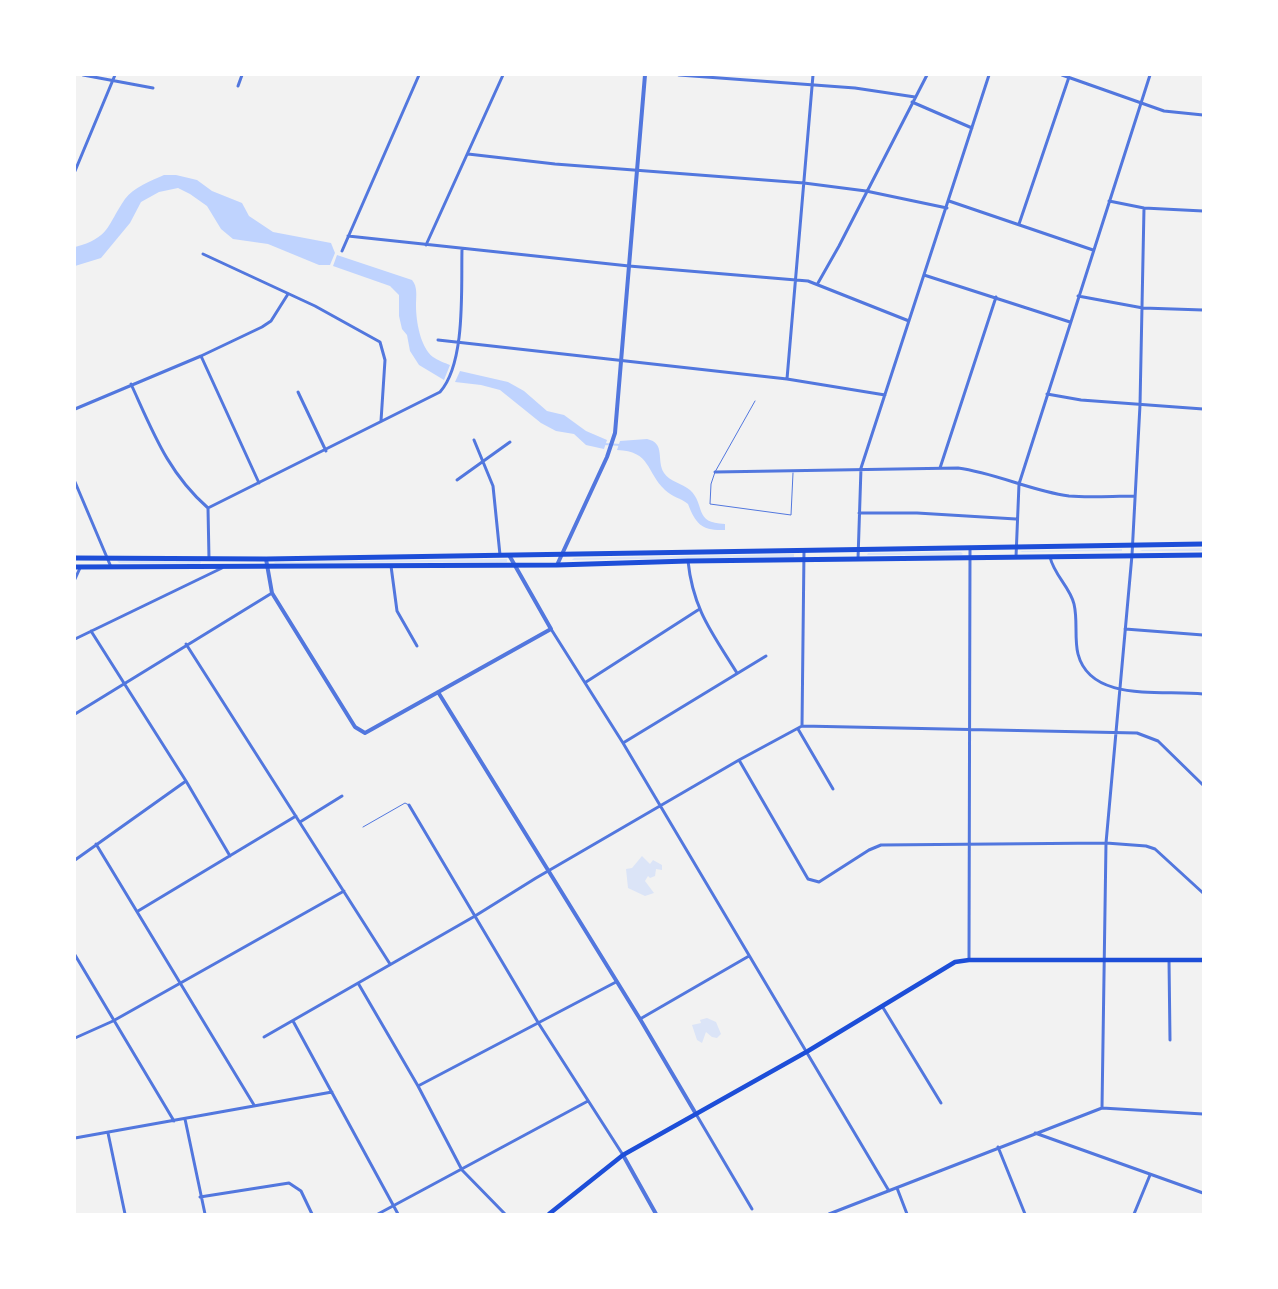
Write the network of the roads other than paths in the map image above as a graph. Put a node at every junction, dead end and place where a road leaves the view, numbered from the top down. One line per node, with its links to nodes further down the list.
1 (83, 75): 14 (street)
2 (115, 75): 14 (street)
3 (242, 75): 16 (street)
4 (419, 75): 34 (street)
5 (503, 75): 23 (street)
6 (645, 75): 25 (street)
7 (679, 75): 15 (street)
8 (814, 75): 15 (street)
9 (927, 75): 18 (street)
10 (989, 75): 22 (street)
11 (1062, 75): 13 (street)
12 (1150, 75): 20 (street)
13 (1069, 77): 20 (street); 33 (street)
14 (113, 80): 17 (street); 24 (street)
15 (813, 85): 18 (street); 26 (street)
16 (238, 86)
17 (153, 88)
18 (915, 97): 19 (street)
19 (912, 102): 22 (street); 27 (street)
20 (1140, 102): 21 (street); 29 (street)
21 (1203, 115)
22 (972, 128): 28 (street)
23 (468, 154): 25 (street); 35 (street)
24 (75, 171)
25 (638, 171): 26 (street); 40 (street)
26 (804, 183): 27 (street); 42 (street)
27 (866, 191): 30 (street); 43 (street)
28 (949, 200): 30 (street); 33 (street)
29 (1109, 201): 31 (street); 37 (street)
30 (947, 208): 41 (street)
31 (1144, 208): 32 (street); 47 (street)
32 (1203, 211)
33 (1019, 224): 37 (street)
34 (348, 236): 35 (street); 38 (street)
35 (426, 245): 36 (street)
36 (462, 249): 40 (street); 52 (street)
37 (1094, 250): 45 (street)
38 (342, 251)
39 (203, 254): 44 (street)
40 (629, 266): 42 (street); 54 (street)
41 (924, 275): 46 (street); 49 (street)
42 (796, 279): 43 (street); 55 (street)
43 (818, 283): 49 (street)
44 (288, 294): 53 (street); 64 (street)
45 (1078, 296): 47 (street); 50 (street)
46 (996, 297): 50 (street); 70 (street)
47 (1143, 308): 48 (street); 61 (street)
48 (1203, 310)
49 (909, 321): 58 (street)
50 (1070, 322): 59 (street)
51 (438, 340): 52 (street)
52 (458, 344): 54 (street); 64 (street)
53 (201, 356): 56 (street); 75 (street)
54 (621, 361): 55 (street); 87 (street)
55 (787, 379): 58 (street)
56 (131, 384): 62 (street); 78 (street)
57 (298, 392): 67 (street)
58 (885, 394): 69 (street)
59 (1047, 394): 61 (street); 76 (street)
60 (755, 401): 71 (lane)
61 (1140, 405): 63 (street); 77 (street)
62 (75, 409)
63 (1203, 409)
64 (381, 421): 67 (street)
65 (474, 440): 68 (street)
66 (510, 442): 68 (street)
67 (326, 451): 75 (street)
68 (484, 462): 73 (street); 88 (street)
69 (861, 468): 70 (street); 72 (street); 79 (street)
70 (940, 468): 76 (street)
71 (715, 472): 72 (street); 72 (lane)
72 (793, 472)
73 (457, 480)
74 (75, 482): 95 (street)
75 (259, 483): 78 (street)
76 (1019, 484): 77 (street); 80 (street)
77 (1134, 496): 82 (street)
78 (208, 508): 98 (street)
79 (859, 513): 80 (street); 85 (street)
80 (1016, 520): 83 (street)
81 (1203, 544): 82 (main road)
82 (1132, 545): 83 (main road); 90 (street)
83 (1016, 548): 84 (main road); 92 (street)
84 (970, 549): 85 (main road); 97 (street)
85 (858, 550): 86 (main road); 99 (street)
86 (804, 551): 87 (main road); 100 (street)
87 (562, 554): 89 (main road); 102 (street)
88 (500, 555): 89 (main road); 96 (main road)
89 (509, 555): 104 (street)
90 (1132, 555): 91 (main road); 93 (main road); 113 (street)
91 (1203, 555)
92 (1016, 557): 93 (main road); 97 (main road)
93 (1050, 557): 123 (street)
94 (75, 558): 95 (main road)
95 (108, 558): 98 (main road); 106 (street)
96 (266, 558): 98 (main road); 108 (street)
97 (970, 558): 99 (main road); 129 (street)
98 (209, 559)
99 (858, 559): 100 (main road)
100 (804, 560): 101 (main road); 127 (street)
101 (688, 561): 102 (main road); 111 (street)
102 (557, 565): 104 (main road)
103 (391, 566): 104 (main road); 108 (main road); 118 (street)
104 (514, 566): 112 (street)
105 (78, 567): 106 (main road); 109 (street)
106 (111, 567): 107 (main road)
107 (225, 567): 108 (main road); 114 (street)
108 (267, 567): 110 (street)
109 (75, 579)
110 (272, 593): 117 (street); 124 (street)
111 (698, 610): 120 (street); 121 (street)
112 (551, 629): 121 (street); 124 (street)
113 (1126, 629): 115 (street); 123 (street)
114 (91, 631): 116 (street); 122 (street)
115 (1203, 635)
116 (75, 639)
117 (186, 644): 122 (street); 139 (street)
118 (417, 646)
119 (766, 656): 120 (street)
120 (737, 674): 131 (street)
121 (586, 682): 131 (street)
122 (124, 684): 126 (street); 133 (street)
123 (1120, 687): 125 (street); 130 (street)
124 (438, 692): 147 (street)
125 (1203, 694)
126 (75, 714)
127 (802, 726): 128 (street); 129 (street)
128 (798, 729): 132 (street); 135 (street)
129 (972, 729): 130 (street); 144 (street)
130 (1116, 732): 134 (street); 142 (street)
131 (623, 743): 138 (street)
132 (739, 760): 138 (street); 144 (street)
133 (186, 781): 143 (street); 145 (street)
134 (1203, 785)
135 (833, 788)
136 (342, 796): 140 (street)
137 (409, 805): 141 (lane); 151 (street)
138 (660, 806): 147 (street); 153 (street)
139 (296, 816): 140 (street); 145 (street)
140 (300, 822): 148 (street)
141 (363, 827)
142 (1106, 843): 144 (street); 149 (street); 155 (street)
143 (96, 844): 146 (street); 150 (street)
144 (970, 846): 154 (street)
145 (230, 856): 150 (street)
146 (75, 860)
147 (549, 871): 151 (street); 159 (street)
148 (344, 891): 158 (street); 161 (street)
149 (1203, 894)
150 (138, 911): 161 (street)
151 (476, 916): 158 (street); 166 (street)
152 (75, 955): 164 (street)
153 (750, 956): 163 (street); 170 (street)
154 (970, 960): 155 (main road); 162 (main road)
155 (1104, 960): 156 (main road); 176 (street)
156 (1169, 960): 157 (main road); 169 (street)
157 (1203, 960)
158 (390, 964): 160 (street)
159 (616, 982): 163 (street); 166 (street)
160 (358, 983): 165 (street); 171 (street)
161 (181, 984): 164 (street); 175 (street)
162 (881, 1005): 170 (main road); 174 (street)
163 (640, 1019): 177 (street)
164 (113, 1021): 168 (street); 180 (street)
165 (293, 1021): 167 (street); 172 (street)
166 (539, 1024): 171 (street); 173 (street)
167 (264, 1037)
168 (75, 1038)
169 (1170, 1040)
170 (808, 1051): 177 (main road); 189 (street)
171 (418, 1086): 186 (street)
172 (332, 1092): 175 (street); 192 (street)
173 (588, 1101): 185 (street); 186 (street)
174 (941, 1103)
175 (254, 1105): 179 (street)
176 (1102, 1108): 178 (street); 182 (street)
177 (696, 1114): 185 (main road); 193 (street)
178 (1203, 1114)
179 (185, 1119): 180 (street); 191 (street)
180 (174, 1121): 181 (street)
181 (108, 1133): 183 (street); 194 (street)
182 (1034, 1133): 184 (street); 187 (street)
183 (75, 1138)
184 (998, 1148): 188 (street); 204 (street)
185 (623, 1155): 200 (main road); 201 (street)
186 (462, 1170): 192 (street); 199 (street)
187 (1150, 1175): 190 (street); 205 (street)
188 (897, 1188): 189 (street); 203 (street)
189 (889, 1191): 202 (street)
190 (1203, 1193)
191 (200, 1197): 195 (street); 196 (street)
192 (394, 1206): 197 (street); 198 (street)
193 (752, 1209)
194 (125, 1214)
195 (205, 1214)
196 (312, 1214)
197 (378, 1214)
198 (398, 1214)
199 (505, 1214)
200 (549, 1214)
201 (656, 1214)
202 (829, 1214)
203 (907, 1214)
204 (1025, 1214)
205 (1134, 1214)

